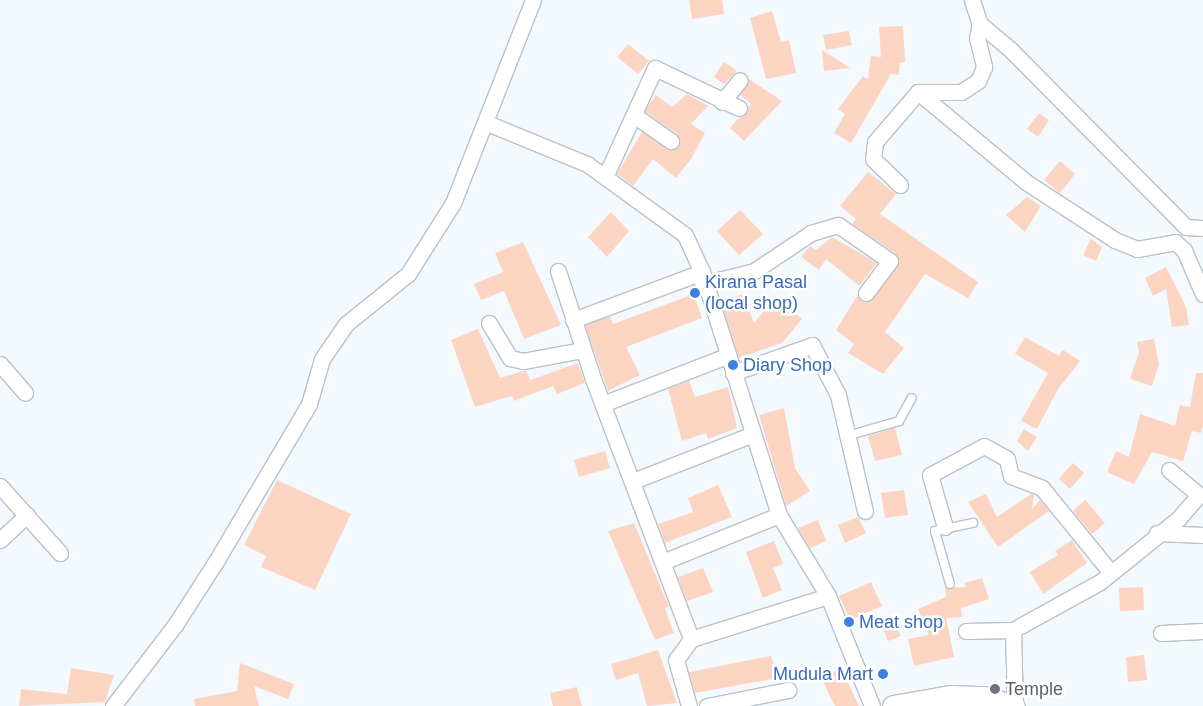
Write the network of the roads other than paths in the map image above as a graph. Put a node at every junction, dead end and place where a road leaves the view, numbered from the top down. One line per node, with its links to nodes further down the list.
1 (533, 0): 9 (street)
2 (972, 0): 3 (street)
3 (980, 24): 5 (street); 13 (street)
4 (740, 80): 6 (street)
5 (918, 92): 12 (street); 15 (street)
6 (722, 102): 7 (street); 8 (street)
7 (739, 108)
8 (635, 116): 10 (street); 11 (street)
9 (487, 123): 11 (street); 54 (street)
10 (671, 141)
11 (604, 177): 17 (street)
12 (900, 185)
13 (1186, 228): 14 (street); 15 (street)
14 (1203, 228)
15 (1175, 242): 19 (street)
16 (558, 271): 20 (street)
17 (702, 278): 18 (street); 20 (street); 23 (street)
18 (866, 293)
19 (1203, 294)
20 (573, 320): 22 (street)
21 (490, 323): 22 (street)
22 (583, 350): 28 (street)
23 (727, 356): 25 (street); 28 (street)
24 (0, 364): 26 (street)
25 (733, 373): 29 (street); 30 (street)
26 (25, 392)
27 (912, 398): 30 (lane)
28 (605, 403): 32 (street)
29 (753, 434): 32 (street); 36 (street)
30 (850, 434): 35 (street)
31 (1169, 470): 34 (street)
32 (633, 480): 44 (street)
33 (0, 486): 37 (street)
34 (1201, 495): 40 (street)
35 (865, 512)
36 (780, 515): 44 (street); 47 (street)
37 (27, 516): 42 (street); 43 (street)
38 (973, 523): 39 (lane)
39 (945, 527): 45 (street); 46 (lane)
40 (1157, 532): 41 (street); 45 (street)
41 (1203, 535)
42 (0, 540)
43 (60, 553)
44 (665, 561): 52 (street)
45 (1111, 573): 48 (street)
46 (950, 584)
47 (828, 596): 52 (street); 57 (street)
48 (1013, 630): 49 (street); 59 (street)
49 (966, 631)
50 (1203, 631): 51 (street)
51 (1161, 632)
52 (691, 639): 55 (street)
53 (788, 690): 56 (street)
54 (113, 706)
55 (689, 706)
56 (707, 706)
57 (872, 706)
58 (893, 706): 59 (main road)
59 (1015, 706)

